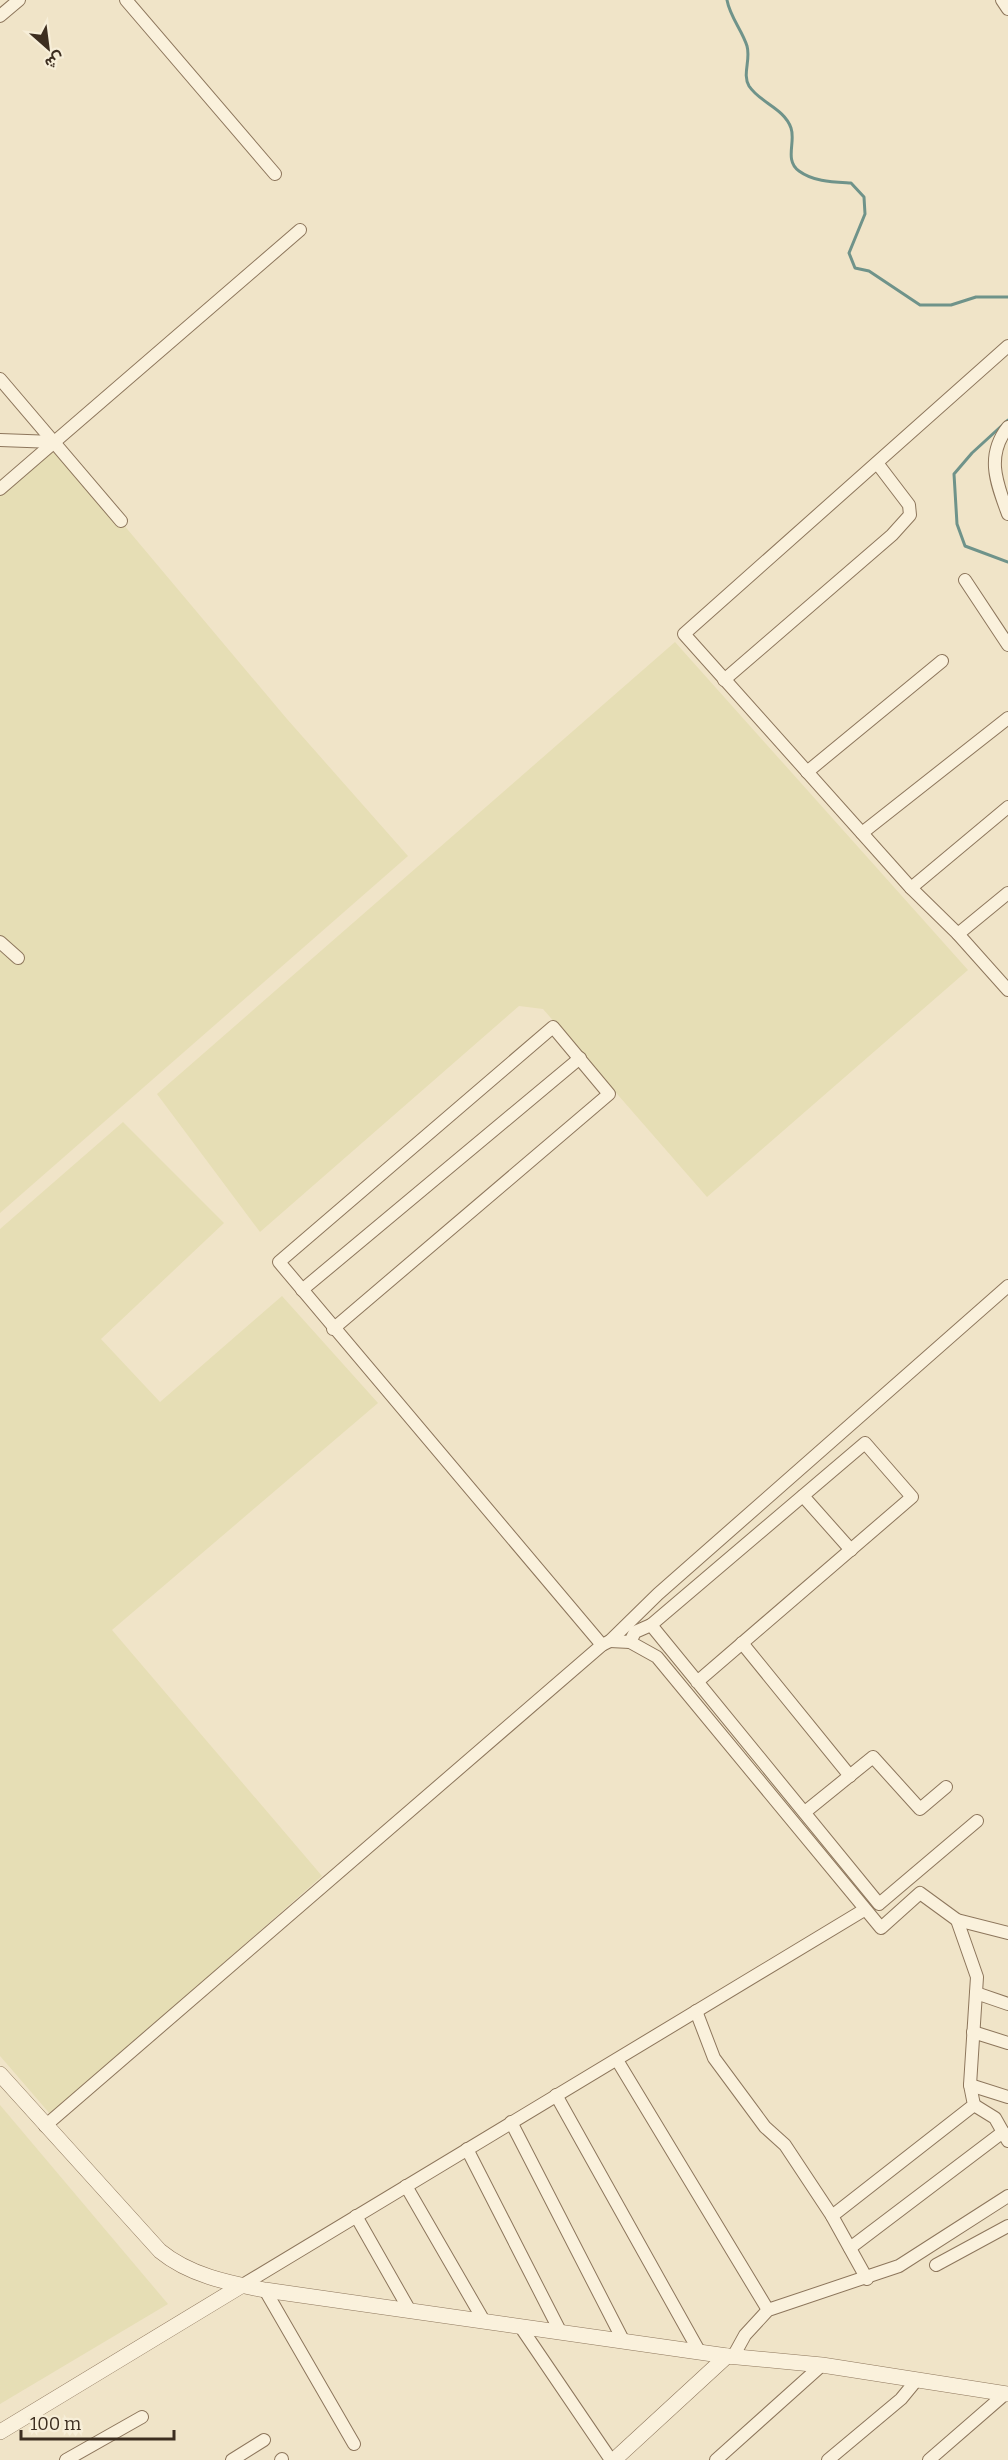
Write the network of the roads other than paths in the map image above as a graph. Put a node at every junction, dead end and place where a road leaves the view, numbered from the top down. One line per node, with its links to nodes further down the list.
1 (19, 0): 5 (street)
2 (126, 0): 6 (street)
3 (1002, 0): 4 (street)
4 (1008, 9)
5 (0, 16)
6 (275, 174)
7 (300, 230): 12 (street)
8 (1008, 346): 13 (street)
9 (0, 379): 12 (street)
10 (1008, 427): 15 (street)
11 (0, 440): 12 (street)
12 (54, 442): 14 (street); 16 (street)
13 (877, 463): 20 (street); 20 (street)
14 (0, 489)
15 (1008, 514)
16 (121, 521)
17 (965, 580): 18 (street)
18 (1008, 645)
19 (942, 661): 22 (street)
20 (724, 680): 22 (street)
21 (1008, 718): 24 (street)
22 (807, 772): 24 (street)
23 (1008, 807): 25 (street)
24 (862, 833): 25 (street)
25 (911, 888): 27 (street)
26 (1008, 893): 27 (street)
27 (958, 934): 30 (street)
28 (0, 942): 29 (street)
29 (18, 958)
30 (1008, 990)
31 (580, 1058): 33 (street); 33 (street); 34 (street)
32 (1008, 1286): 38 (street)
33 (302, 1290): 34 (street)
34 (333, 1329): 39 (street)
35 (803, 1496): 36 (street); 36 (street); 37 (street)
36 (850, 1550): 40 (street)
37 (651, 1625): 38 (street); 41 (street)
38 (632, 1632): 39 (street); 39 (street); 46 (street)
39 (606, 1643): 61 (street)
40 (741, 1643): 41 (street); 42 (street)
41 (697, 1682): 44 (street)
42 (850, 1776): 43 (street); 44 (street)
43 (946, 1787)
44 (805, 1812): 45 (street)
45 (977, 1821)
46 (864, 1910): 47 (street); 51 (street)
47 (957, 1920): 48 (street); 49 (street)
48 (1008, 1933)
49 (976, 1993): 50 (street); 52 (street)
50 (1008, 2004)
51 (696, 2011): 54 (street); 67 (street)
52 (974, 2032): 53 (street); 56 (street)
53 (1008, 2043)
54 (617, 2060): 57 (street); 75 (street)
55 (0, 2074): 61 (street)
56 (970, 2085): 58 (street); 59 (street)
57 (556, 2095): 60 (street); 80 (street)
58 (1008, 2097)
59 (974, 2105): 62 (street); 67 (street)
60 (511, 2122): 63 (street); 79 (street)
61 (45, 2126): 72 (street)
62 (1006, 2137): 69 (street)
63 (467, 2149): 64 (street); 78 (street)
64 (406, 2186): 66 (street); 76 (street)
65 (1008, 2196): 71 (street)
66 (356, 2216): 72 (street); 74 (street)
67 (832, 2216): 69 (street)
68 (1008, 2226): 70 (street)
69 (850, 2248): 71 (street)
70 (936, 2265)
71 (867, 2279): 75 (street)
72 (241, 2286): 73 (street); 86 (street)
73 (265, 2290): 74 (street); 88 (street)
74 (410, 2310): 76 (street)
75 (768, 2310): 81 (street)
76 (484, 2321): 77 (street)
77 (520, 2326): 78 (street); 91 (street)
78 (561, 2333): 79 (street)
79 (624, 2342): 80 (street)
80 (699, 2351): 81 (street)
81 (731, 2355): 82 (street); 91 (street)
82 (822, 2366): 83 (street); 92 (street)
83 (915, 2382): 84 (street); 93 (street)
84 (1007, 2394): 94 (street)
85 (142, 2417): 89 (street)
86 (0, 2432)
87 (264, 2440): 90 (street)
88 (354, 2444)
89 (66, 2460)
90 (232, 2460)
91 (613, 2460)
92 (716, 2460)
93 (828, 2460)
94 (929, 2460)

